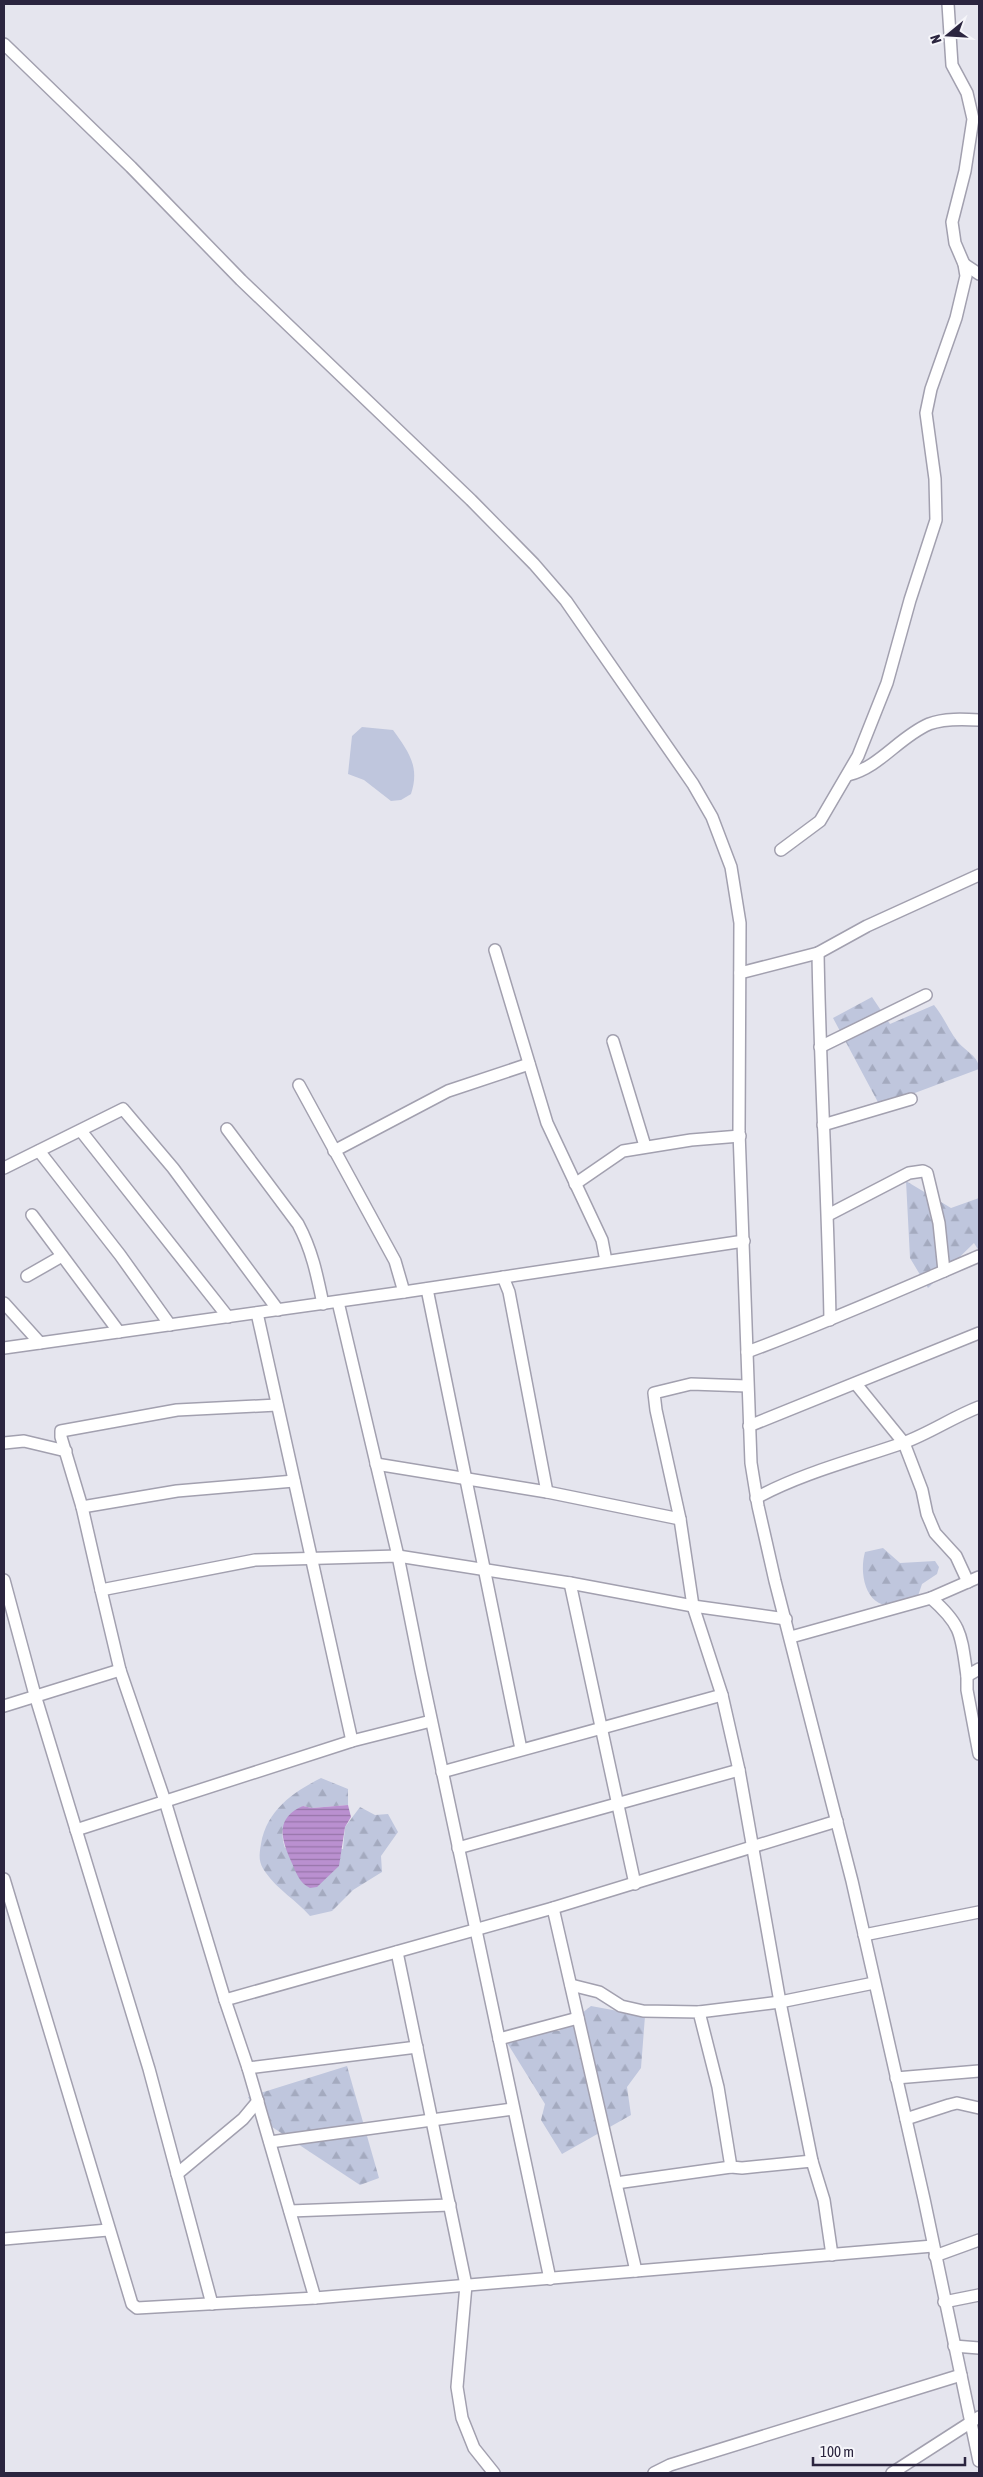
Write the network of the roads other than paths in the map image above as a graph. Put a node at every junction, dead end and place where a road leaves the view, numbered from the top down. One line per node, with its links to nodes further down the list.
1 (948, 4): 3 (street)
2 (4, 44): 11 (street)
3 (964, 264): 4 (street); 6 (street)
4 (979, 274)
5 (979, 720): 6 (street)
6 (848, 775): 7 (street)
7 (781, 850)
8 (979, 875): 10 (street)
9 (495, 950): 15 (street)
10 (818, 954): 11 (street); 14 (street)
11 (740, 973): 21 (street)
12 (926, 995): 14 (street)
13 (613, 1041): 22 (street)
14 (820, 1047): 18 (street)
15 (529, 1064): 24 (street); 26 (street)
16 (299, 1085): 24 (street)
17 (910, 1100): 18 (street)
18 (823, 1125): 28 (street)
19 (227, 1129): 40 (street)
20 (81, 1131): 23 (street); 41 (street); 43 (street)
21 (740, 1136): 22 (street); 29 (street)
22 (644, 1146): 26 (street)
23 (39, 1151): 25 (street); 45 (street)
24 (334, 1151): 37 (street)
25 (4, 1168)
26 (575, 1184): 32 (street)
27 (32, 1215): 30 (street)
28 (828, 1215): 33 (street); 44 (street)
29 (744, 1241): 32 (street); 50 (street)
30 (62, 1256): 34 (street); 46 (street)
31 (979, 1256): 33 (street)
32 (606, 1261): 35 (street)
33 (944, 1270): 44 (street)
34 (27, 1276)
35 (503, 1277): 36 (street); 62 (street)
36 (427, 1289): 37 (street); 60 (street)
37 (404, 1292): 38 (street)
38 (338, 1302): 40 (street); 59 (street)
39 (4, 1303): 48 (street)
40 (323, 1304): 41 (street)
41 (278, 1310): 42 (street)
42 (257, 1313): 43 (street); 53 (street)
43 (228, 1317): 45 (street)
44 (830, 1320): 50 (street)
45 (170, 1325): 46 (street)
46 (119, 1332): 48 (street)
47 (979, 1333): 51 (street)
48 (40, 1343): 49 (street)
49 (4, 1348)
50 (747, 1352): 52 (street)
51 (856, 1384): 55 (street); 57 (street)
52 (747, 1386): 55 (street); 65 (street)
53 (277, 1405): 58 (street); 61 (street)
54 (979, 1407): 57 (street)
55 (749, 1426): 63 (street)
56 (4, 1443): 58 (street)
57 (904, 1443): 63 (street); 71 (street)
58 (66, 1451): 64 (street)
59 (376, 1464): 60 (street); 66 (street)
60 (466, 1479): 62 (street); 68 (street)
61 (294, 1481): 64 (street); 67 (street)
62 (547, 1492): 65 (street)
63 (756, 1498): 76 (street)
64 (82, 1507): 73 (street)
65 (680, 1519): 75 (street)
66 (398, 1556): 67 (street); 68 (street); 84 (street)
67 (311, 1558): 73 (street); 86 (street)
68 (485, 1568): 72 (street); 87 (street)
69 (979, 1578): 71 (street)
70 (4, 1580): 81 (street)
71 (968, 1582): 74 (street)
72 (570, 1583): 75 (street); 85 (street)
73 (101, 1590): 79 (street)
74 (930, 1598): 77 (street); 80 (street)
75 (693, 1606): 76 (street); 82 (street)
76 (786, 1618): 77 (street)
77 (791, 1637): 93 (street)
78 (979, 1669): 80 (street)
79 (120, 1670): 81 (street); 91 (street)
80 (967, 1676): 88 (street)
81 (35, 1695): 83 (street); 94 (street)
82 (722, 1695): 85 (street); 89 (street)
83 (4, 1706)
84 (431, 1720): 86 (street); 90 (street)
85 (600, 1728): 87 (street); 92 (street)
86 (352, 1741): 91 (street)
87 (522, 1750): 90 (street)
88 (979, 1754)
89 (739, 1770): 92 (street); 95 (street)
90 (442, 1772): 96 (street)
91 (165, 1801): 94 (street); 106 (street)
92 (616, 1802): 96 (street); 98 (street)
93 (837, 1821): 95 (street); 102 (street)
94 (76, 1830): 123 (street)
95 (754, 1847): 98 (street); 107 (street)
96 (458, 1848): 101 (street)
97 (4, 1879): 127 (street)
98 (635, 1884): 99 (street)
99 (553, 1908): 101 (street); 105 (street)
100 (979, 1912): 102 (street)
101 (475, 1930): 103 (street); 110 (street)
102 (864, 1935): 104 (street)
103 (396, 1952): 106 (street); 111 (street)
104 (874, 1982): 107 (street); 114 (street)
105 (571, 1985): 108 (street); 109 (street)
106 (225, 2000): 112 (street)
107 (780, 2002): 108 (street); 121 (street)
108 (699, 2012): 122 (street)
109 (578, 2018): 110 (street); 124 (street)
110 (499, 2039): 117 (street)
111 (417, 2047): 112 (street); 119 (street)
112 (248, 2068): 115 (street)
113 (979, 2071): 114 (street)
114 (896, 2078): 118 (street)
115 (258, 2101): 120 (street); 123 (street)
116 (979, 2108): 118 (street)
117 (513, 2109): 119 (street); 133 (street)
118 (906, 2119): 130 (street)
119 (432, 2121): 120 (street); 125 (street)
120 (270, 2142): 126 (street)
121 (812, 2161): 122 (street); 131 (street)
122 (732, 2167): 124 (street)
123 (177, 2174): 138 (street)
124 (616, 2184): 132 (street)
125 (450, 2204): 126 (street); 134 (street)
126 (290, 2212): 136 (street)
127 (108, 2230): 128 (street); 138 (street)
128 (4, 2239)
129 (979, 2240): 130 (street)
130 (934, 2251): 131 (street); 137 (street)
131 (832, 2255): 132 (street)
132 (636, 2271): 133 (street)
133 (550, 2279): 134 (street)
134 (466, 2286): 136 (street); 144 (street)
135 (979, 2295): 137 (street)
136 (315, 2298): 138 (street)
137 (944, 2302): 139 (street)
138 (212, 2304)
139 (954, 2346): 140 (street); 141 (street)
140 (979, 2348)
141 (961, 2375): 142 (street); 145 (street)
142 (975, 2420): 143 (street); 146 (street)
143 (979, 2461)
144 (494, 2473)
145 (654, 2473)
146 (892, 2473)

